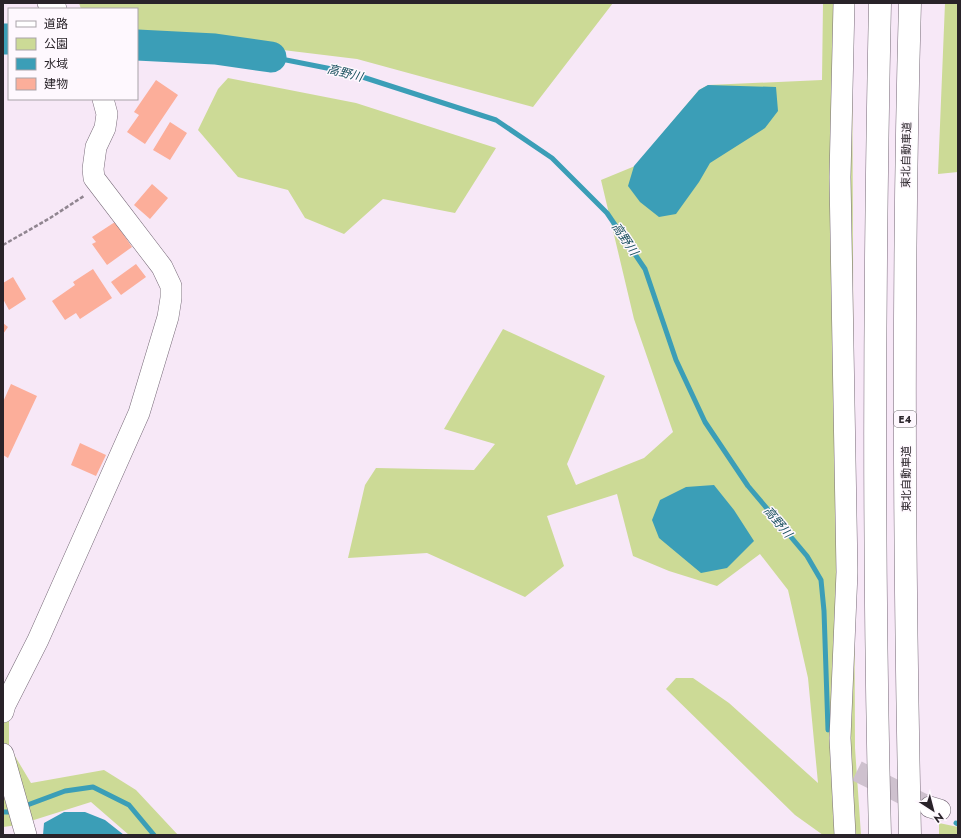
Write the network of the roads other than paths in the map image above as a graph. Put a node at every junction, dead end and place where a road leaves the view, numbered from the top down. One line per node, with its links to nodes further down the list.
1 (844, 3): 8 (lane)
2 (880, 3): 9 (highway)
3 (910, 3): 10 (highway, 東北自動車道 / E4)
4 (103, 100): 5 (lane)
5 (3, 712)
6 (3, 754): 7 (lane)
7 (21, 818)
8 (845, 835)
9 (880, 835)
10 (910, 835)

